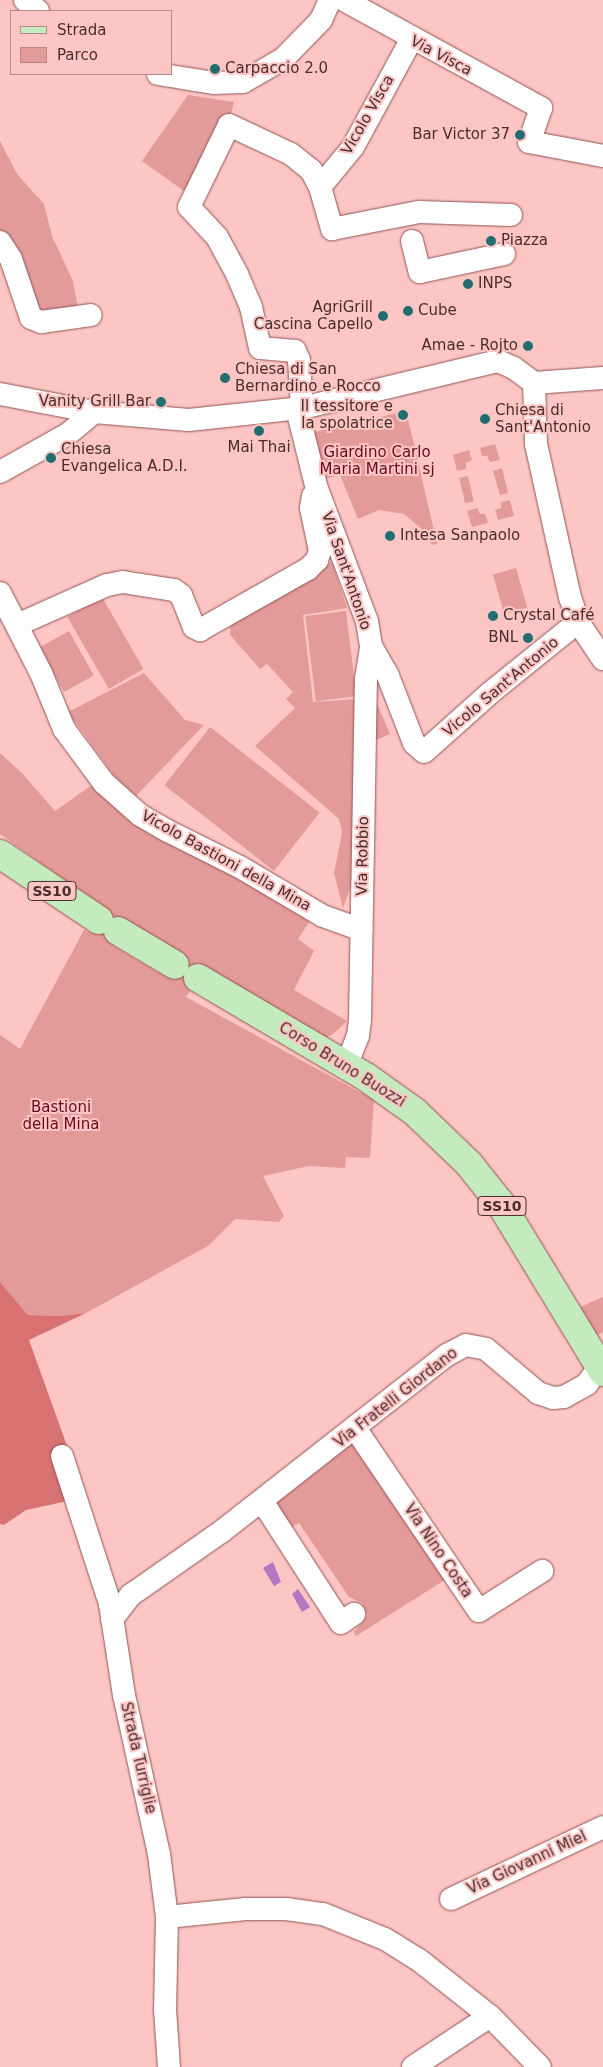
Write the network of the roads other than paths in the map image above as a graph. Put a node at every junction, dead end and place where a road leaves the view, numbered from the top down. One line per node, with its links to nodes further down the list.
1 (24, 0): 4 (street)
2 (330, 0): 6 (street)
3 (344, 0): 5 (street, Via Visca)
4 (37, 10)
5 (411, 40): 7 (street, Via Visca); 8 (street, Vicolo Visca)
6 (164, 75)
7 (603, 156)
8 (320, 187): 9 (street); 17 (street, Via Sant'Antonio)
9 (511, 215)
10 (412, 241): 12 (street)
11 (0, 242): 13 (street)
12 (504, 254)
13 (91, 316)
14 (603, 378): 15 (street)
15 (534, 383): 17 (street); 22 (street)
16 (0, 394): 18 (street)
17 (300, 408): 18 (street); 20 (street, Via Sant'Antonio)
18 (94, 412): 19 (street)
19 (0, 472)
20 (317, 488): 23 (street); 24 (street, Via Sant'Antonio)
21 (0, 593): 23 (street, Vicolo Bastioni della Mina)
22 (578, 622): 25 (street); 26 (street, Vicolo Sant'Antonio)
23 (17, 625): 28 (street, Vicolo Bastioni della Mina)
24 (371, 646): 26 (street, Via Sant'Antonio); 28 (street, Via Robbio)
25 (603, 659)
26 (424, 752)
27 (0, 854): 29 (main road, Corso Bruno Buozzi / SS10)
28 (362, 930): 29 (street, Via Robbio)
29 (347, 1064): 30 (main road, Corso Bruno Buozzi / SS10)
30 (602, 1367): 31 (street, Via Fratelli Giordano)
31 (356, 1428): 33 (street, Via Fratelli Giordano); 34 (street, Via Nino Costa)
32 (62, 1456): 35 (street, Strada Turriglie)
33 (262, 1500): 35 (street, Via Fratelli Giordano); 36 (street)
34 (542, 1571)
35 (112, 1619): 39 (street, Strada Turriglie)
36 (348, 1625)
37 (603, 1827): 38 (street, Via Giovanni Miel)
38 (451, 1899)
39 (167, 1917): 40 (street); 41 (street, Strada Turriglie)
40 (490, 2016): 42 (street); 43 (street)
41 (169, 2067)
42 (413, 2067)
43 (540, 2067)

